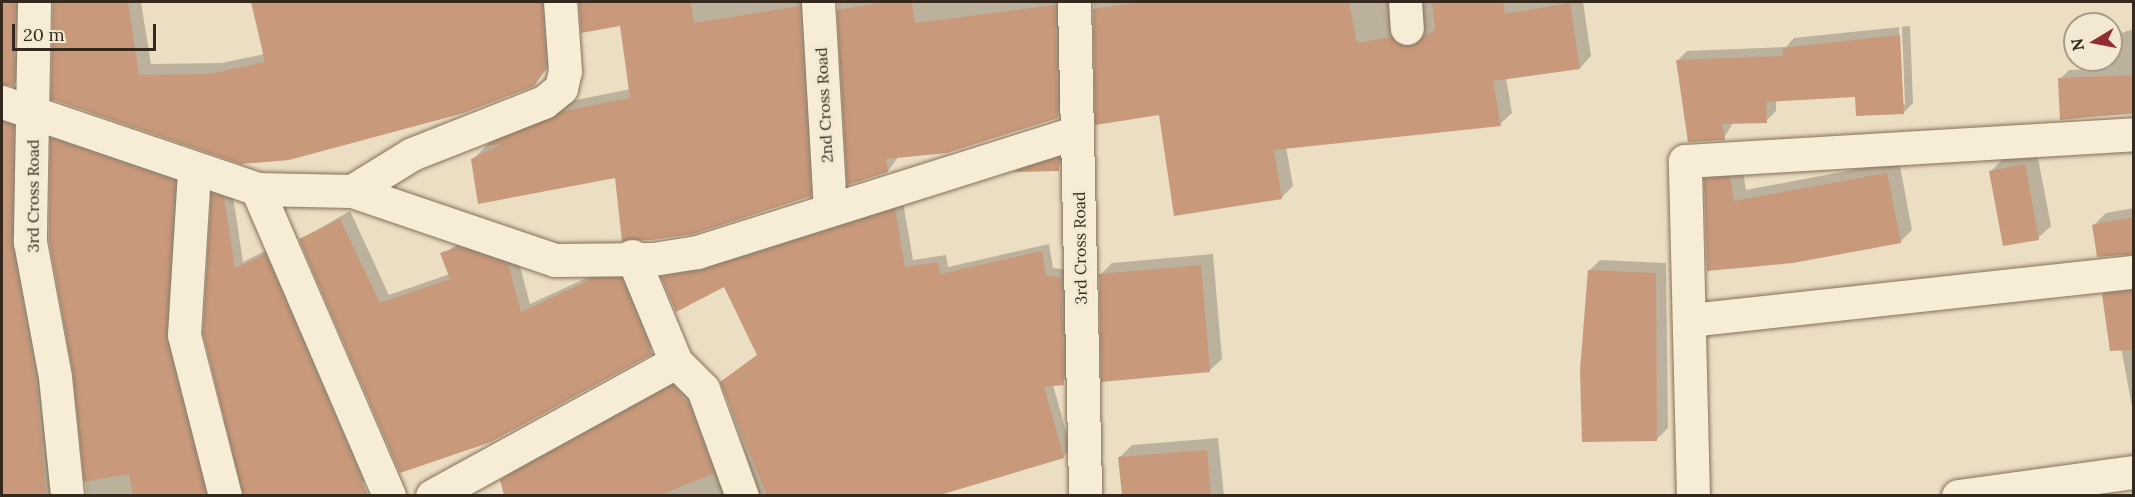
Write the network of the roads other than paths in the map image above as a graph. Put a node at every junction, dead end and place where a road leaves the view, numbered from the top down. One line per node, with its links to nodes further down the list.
1 (34, 2): 6 (street, 3rd Cross Road)
2 (560, 2): 11 (street)
3 (818, 2): 12 (street, 2nd Cross Road)
4 (1074, 2): 7 (street, 3rd Cross Road)
5 (2, 102): 6 (street)
6 (34, 112): 9 (street); 19 (street, 3rd Cross Road)
7 (1077, 132): 12 (street); 18 (street, 3rd Cross Road)
8 (2133, 134): 15 (street)
9 (194, 171): 10 (street); 20 (street)
10 (257, 189): 11 (street); 21 (street)
11 (352, 191): 13 (street)
12 (830, 208): 13 (street)
13 (632, 256): 16 (street)
14 (2133, 272): 15 (street)
15 (1689, 320): 24 (street)
16 (676, 362): 22 (street); 23 (street)
17 (2133, 472): 25 (street)
18 (1078, 494)
19 (67, 495)
20 (225, 495)
21 (389, 495)
22 (432, 495)
23 (742, 495)
24 (1693, 495)
25 (1958, 495)

